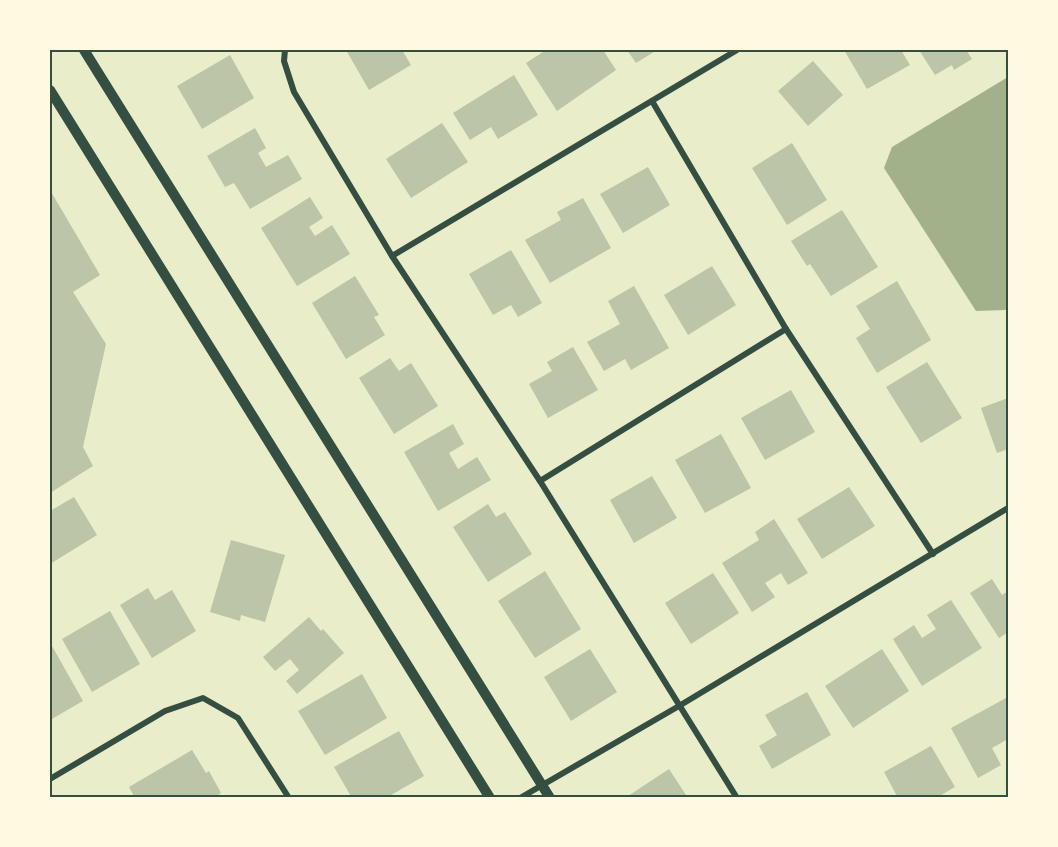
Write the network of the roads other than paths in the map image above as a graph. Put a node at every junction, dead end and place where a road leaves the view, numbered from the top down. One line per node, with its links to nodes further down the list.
1 (84, 50): 13 (street)
2 (285, 50): 6 (street)
3 (737, 50): 5 (street)
4 (50, 90): 15 (street)
5 (652, 101): 6 (street); 7 (street)
6 (392, 256): 8 (street)
7 (786, 329): 8 (street); 10 (street)
8 (540, 481): 11 (street)
9 (1008, 508): 10 (street)
10 (933, 554): 11 (street)
11 (679, 706): 13 (street); 18 (street)
12 (50, 779): 14 (street)
13 (542, 784): 16 (street); 17 (street)
14 (289, 798)
15 (490, 798)
16 (520, 798)
17 (550, 798)
18 (737, 798)

